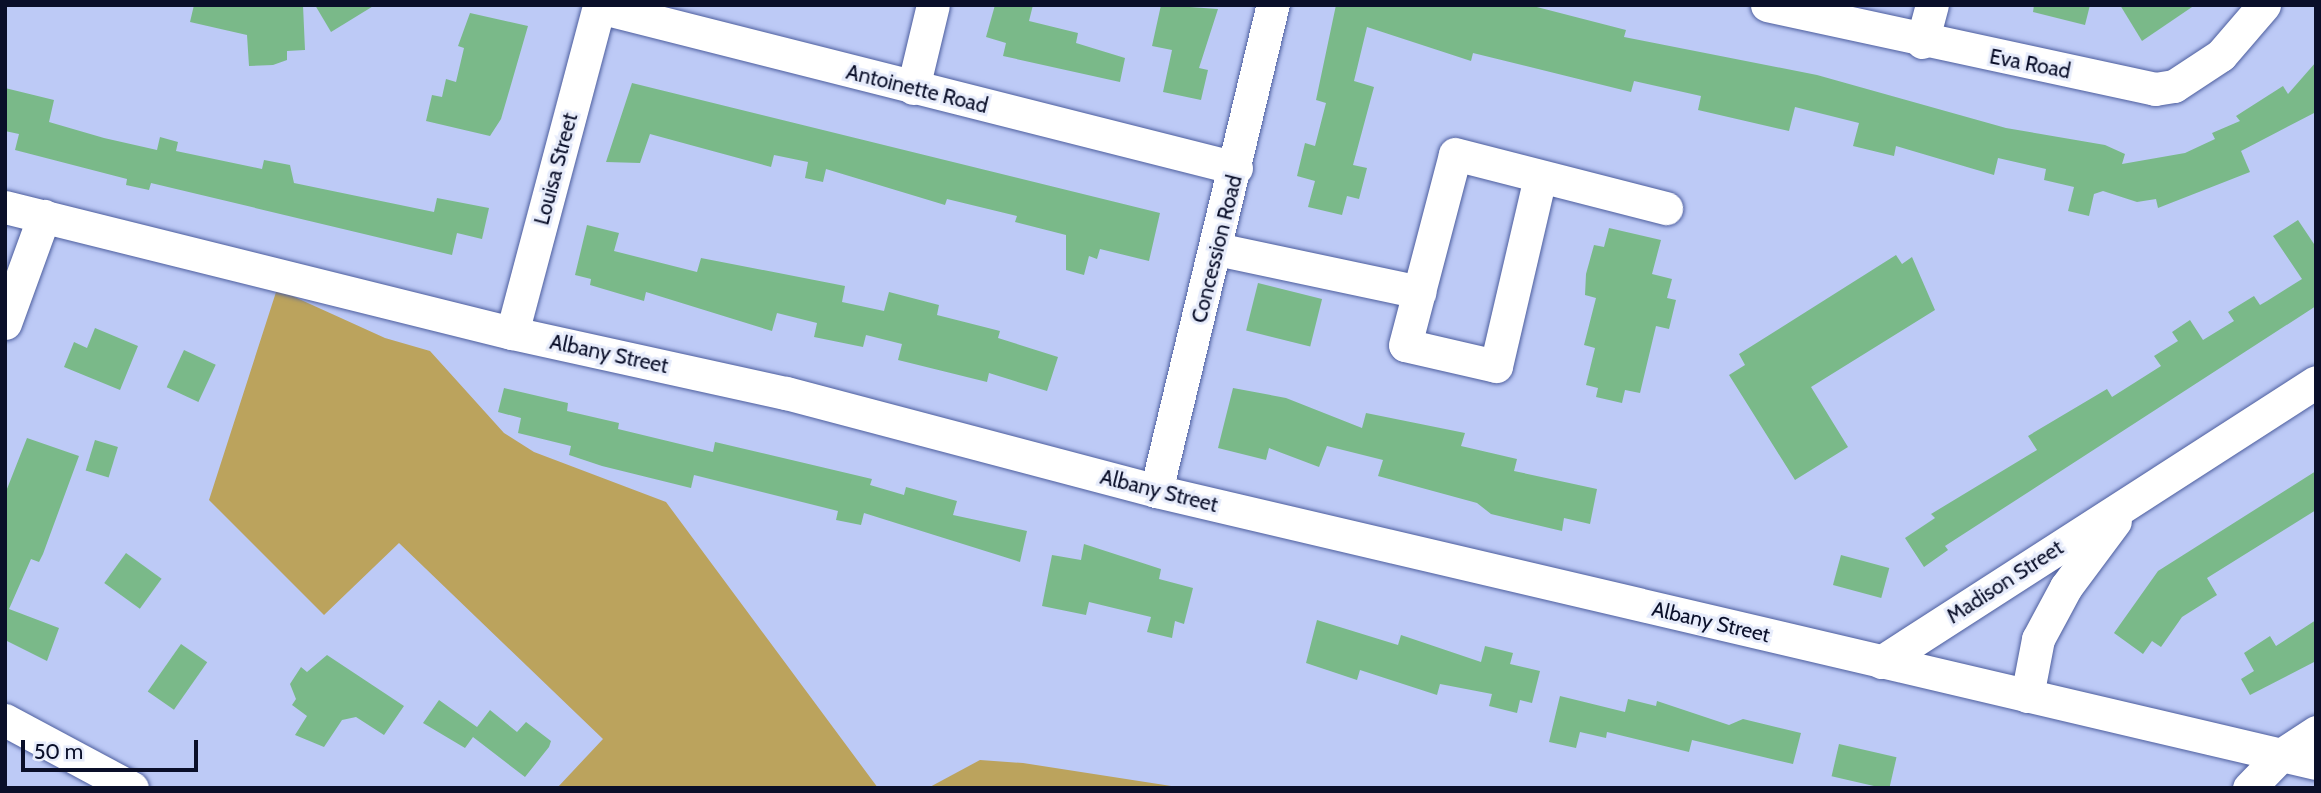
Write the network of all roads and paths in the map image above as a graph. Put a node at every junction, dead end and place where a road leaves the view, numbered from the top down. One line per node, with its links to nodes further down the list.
1 (933, 5): 8 (street)
2 (1273, 5): 9 (street, Concession Road)
3 (1767, 5): 7 (street, Eva Road)
4 (1932, 5): 7 (street)
5 (2264, 5): 7 (street, Eva Road)
6 (599, 6): 8 (street, Antoinette Road); 17 (street, Louisa Street)
7 (1922, 42)
8 (913, 88): 9 (street, Antoinette Road)
9 (1236, 168): 14 (street, Concession Road)
10 (1540, 177): 12 (street); 15 (street); 15 (street)
11 (5, 206): 13 (street, Albany Street)
12 (1665, 208)
13 (44, 216): 16 (street); 17 (street, Albany Street)
14 (1217, 249): 15 (street); 19 (street, Concession Road)
15 (1419, 292)
16 (5, 323)
17 (512, 333): 19 (street, Albany Street)
18 (2316, 382): 20 (street, Madison Street)
19 (1156, 491): 21 (street, Albany Street)
20 (2129, 502): 21 (street, Madison Street); 22 (street, Madison Street)
21 (1881, 662): 22 (street, Albany Street)
22 (2027, 696): 25 (street, Albany Street)
23 (5, 720): 27 (street)
24 (2316, 732): 25 (street)
25 (2281, 755): 26 (street, Albany Street); 28 (street)
26 (2316, 763)
27 (132, 788)
28 (2249, 788)

